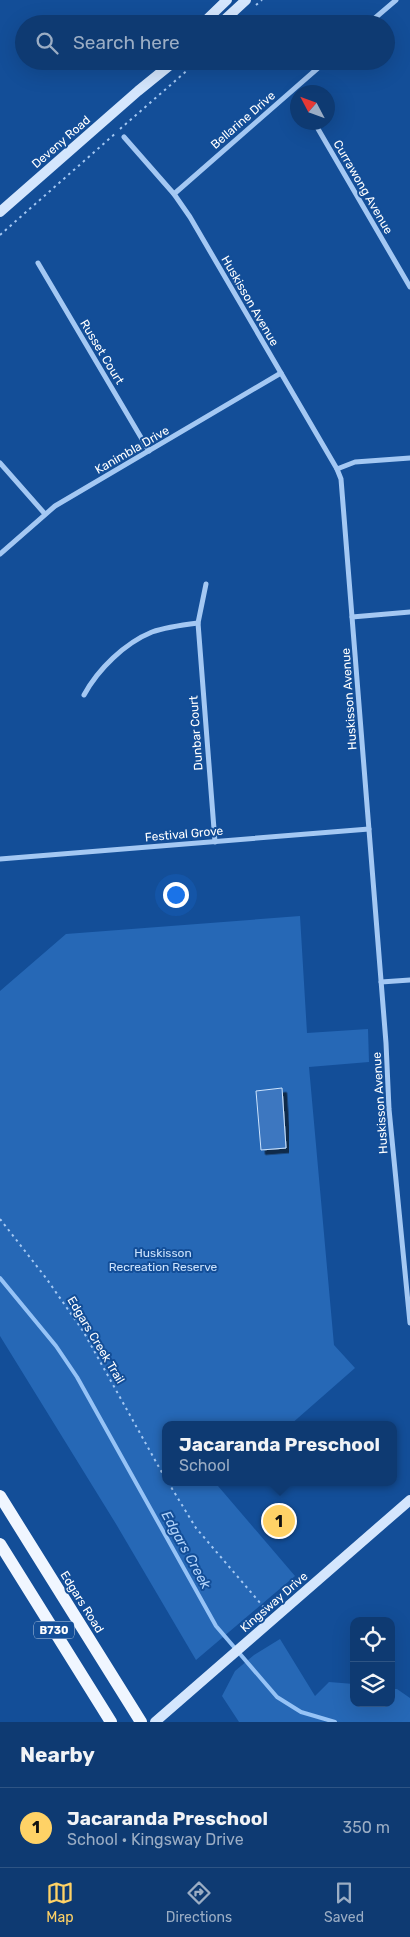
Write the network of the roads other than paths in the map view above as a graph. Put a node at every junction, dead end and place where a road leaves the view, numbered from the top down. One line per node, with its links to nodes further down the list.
1 (227, 0): 4 (street)
2 (246, 0): 5 (street)
3 (396, 0): 6 (street)
4 (211, 15)
5 (230, 15)
6 (378, 15)
7 (158, 70): 11 (street, Deveny Road)
8 (164, 70): 11 (street, Deveny Road)
9 (316, 70): 10 (street, Bellarine Drive)
10 (299, 85)
11 (138, 91): 16 (street, Deveny Road)
12 (290, 92): 15 (street, Bellarine Drive)
13 (319, 130): 18 (street, Currawong Avenue)
14 (124, 137): 15 (street, Huskisson Avenue)
15 (174, 194): 19 (street, Huskisson Avenue)
16 (0, 212)
17 (38, 264): 20 (street, Russet Court)
18 (410, 287)
19 (282, 373): 20 (street, Kanimbla Drive); 23 (street, Huskisson Avenue)
20 (149, 451): 24 (street, Kanimbla Drive)
21 (410, 458): 23 (street)
22 (0, 463): 24 (street)
23 (338, 469): 28 (street, Huskisson Avenue)
24 (45, 514): 25 (street, Kanimbla Drive)
25 (0, 554)
26 (206, 584): 29 (street, Dunbar Court)
27 (410, 612): 28 (street)
28 (352, 617): 31 (street, Huskisson Avenue)
29 (198, 623): 30 (street); 32 (street, Dunbar Court)
30 (84, 695)
31 (369, 829): 32 (street, Festival Grove); 35 (street, Huskisson Avenue)
32 (214, 842): 33 (street, Festival Grove)
33 (0, 859)
34 (410, 980): 35 (street)
35 (381, 982): 36 (street, Huskisson Avenue)
36 (410, 1322)
37 (0, 1496): 41 (main road, Edgars Road / B730)
38 (410, 1500): 42 (street, Kingsway Drive)
39 (0, 1544): 40 (main road, B730)
40 (111, 1722)
41 (141, 1722)
42 (155, 1722)

